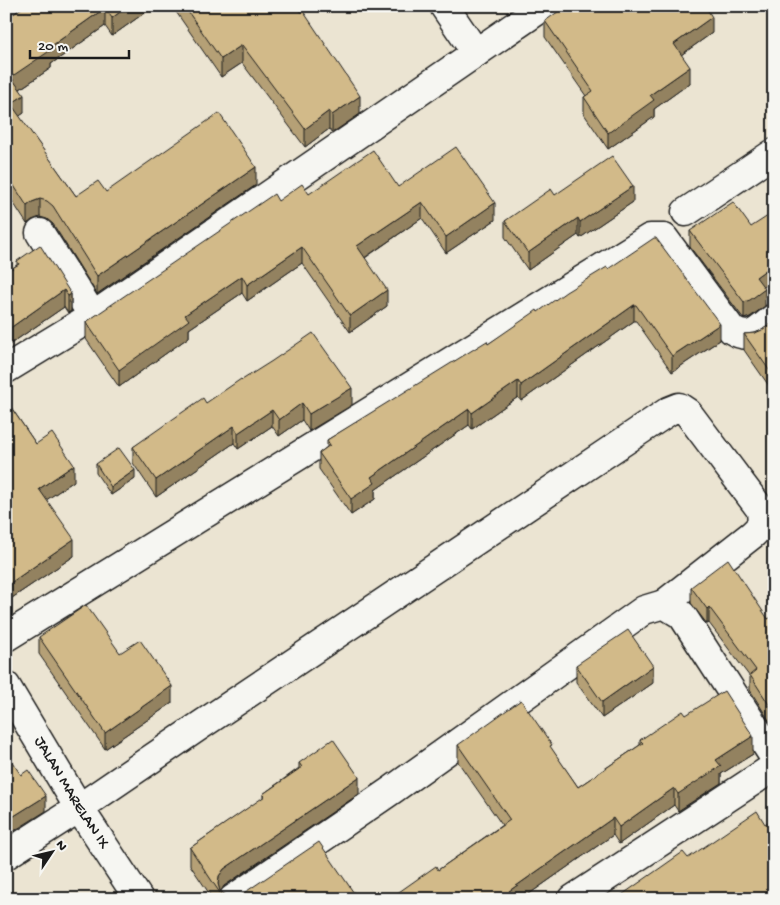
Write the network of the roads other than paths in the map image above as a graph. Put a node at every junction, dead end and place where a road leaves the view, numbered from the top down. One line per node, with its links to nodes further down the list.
1 (23, 6): 4 (street)
2 (444, 6): 5 (street)
3 (544, 6): 5 (street)
4 (6, 18)
5 (476, 53): 9 (street)
6 (774, 153): 7 (street)
7 (686, 212)
8 (40, 233): 9 (street)
9 (93, 316): 11 (street)
10 (774, 318): 13 (street)
11 (6, 369)
12 (664, 604): 15 (street); 17 (street); 20 (street)
13 (6, 637)
14 (6, 686): 17 (street, JALAN MARELAN IX)
15 (774, 758)
16 (774, 767): 21 (street)
17 (79, 808): 18 (street); 19 (street, JALAN MARELAN IX)
18 (6, 855)
19 (139, 899)
20 (233, 899)
21 (574, 899)

